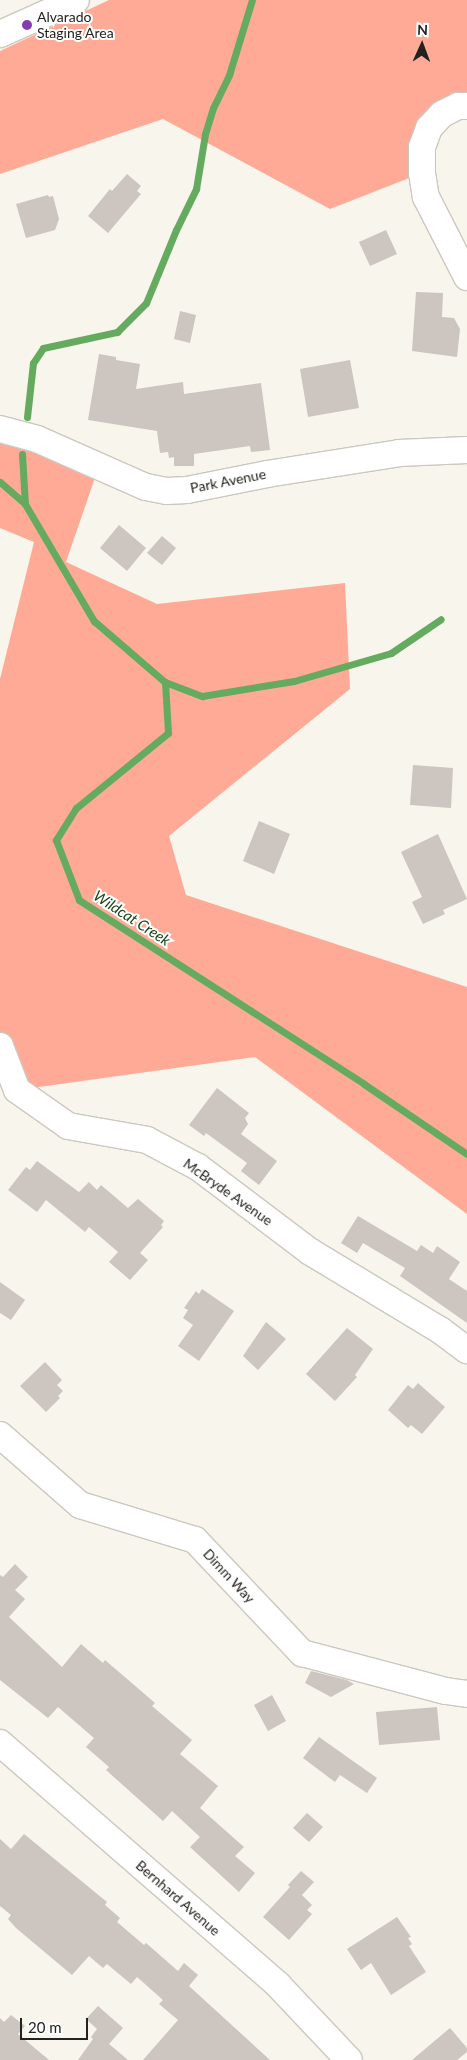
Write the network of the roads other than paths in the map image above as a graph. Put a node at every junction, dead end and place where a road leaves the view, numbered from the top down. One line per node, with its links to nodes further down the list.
1 (76, 0): 2 (street)
2 (0, 34)
3 (467, 106): 4 (street)
4 (467, 278)
5 (0, 429): 6 (street, Park Avenue)
6 (467, 450)
7 (0, 1046): 8 (street, McBryde Avenue)
8 (467, 1350)
9 (0, 1435): 10 (street, Dimm Way)
10 (467, 1694)
11 (0, 1743): 12 (street, Bernhard Avenue)
12 (349, 2060)

